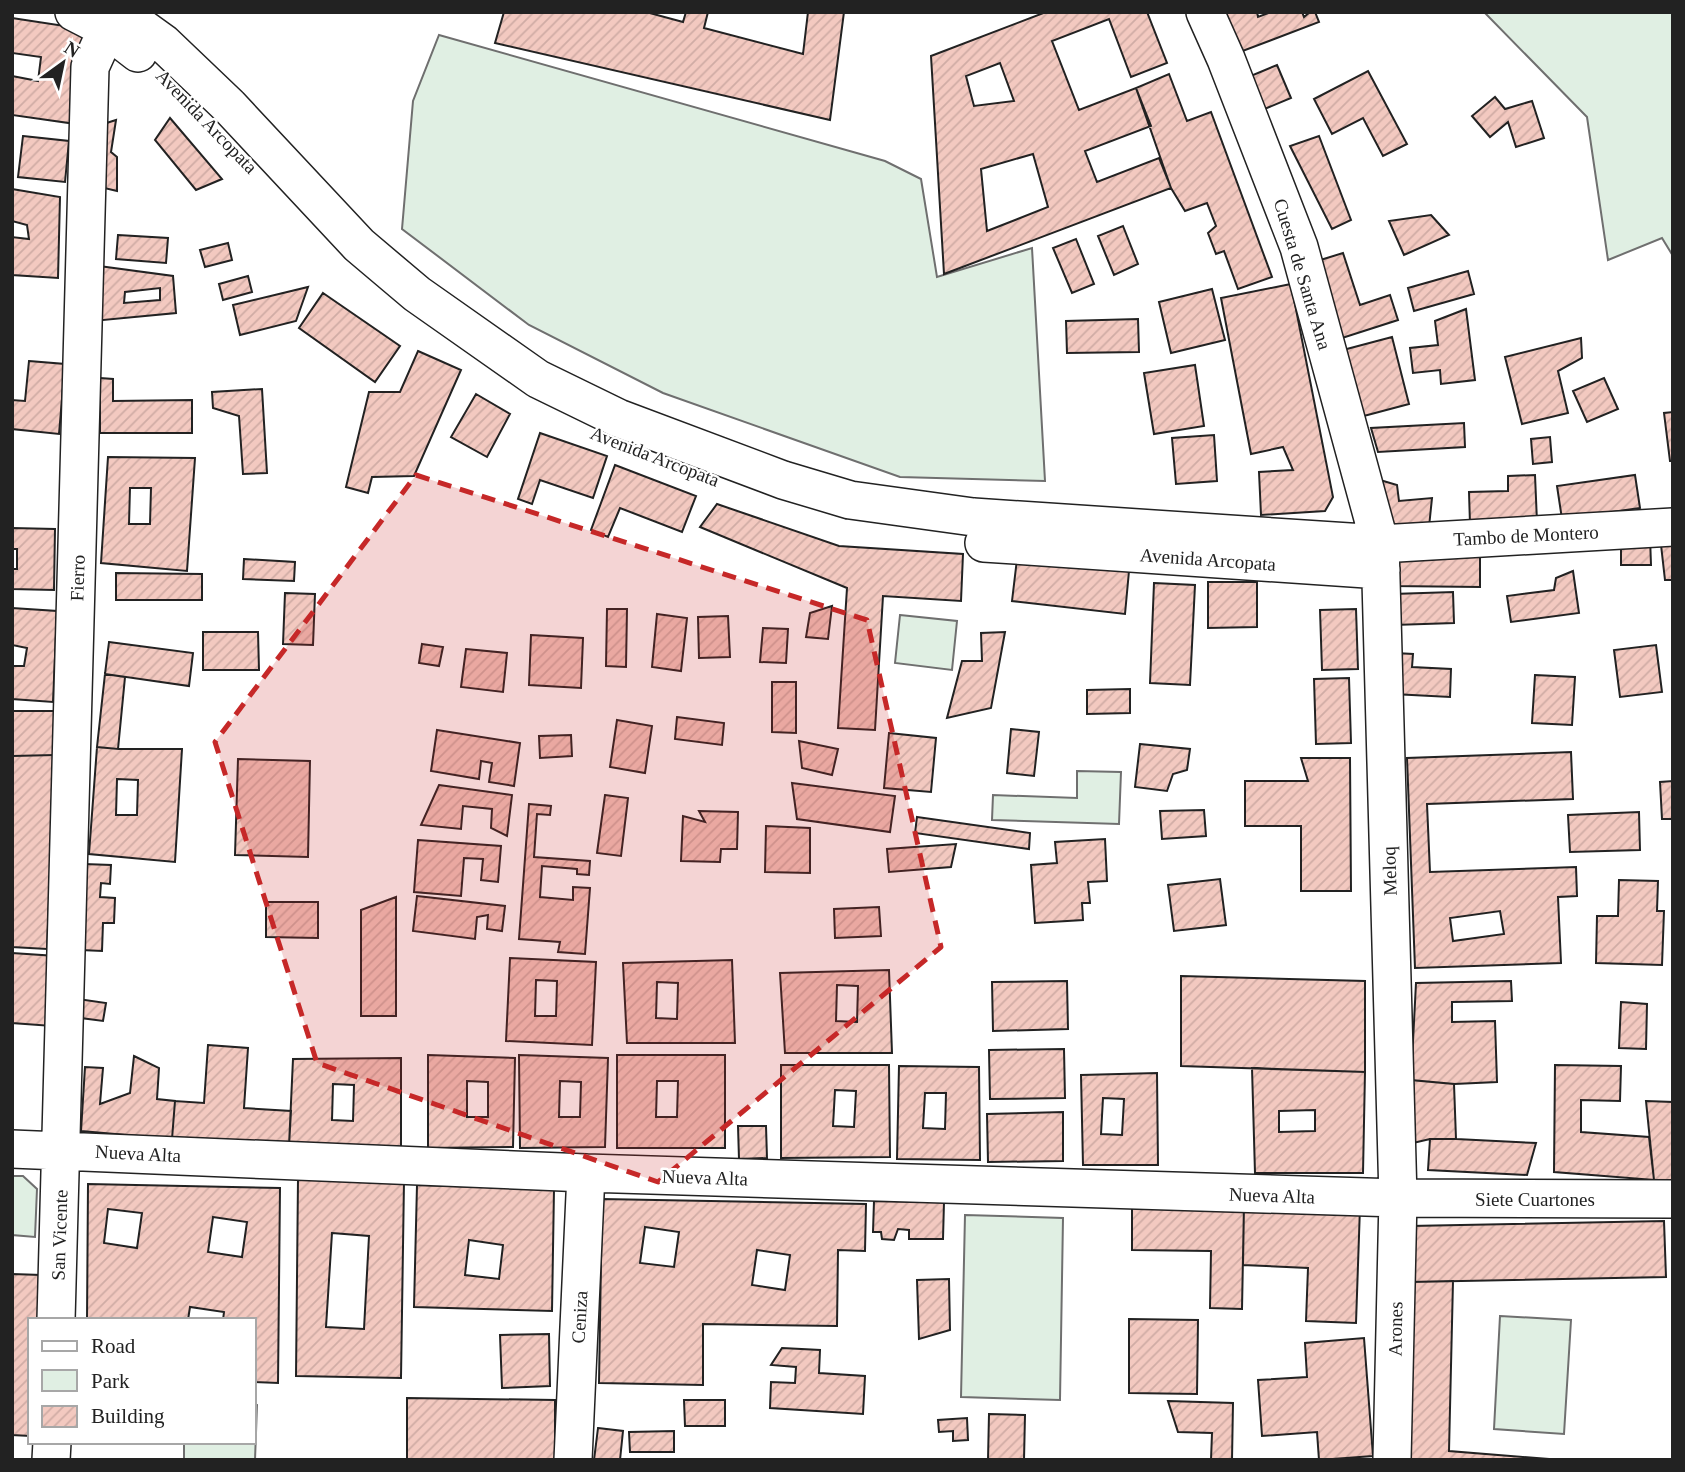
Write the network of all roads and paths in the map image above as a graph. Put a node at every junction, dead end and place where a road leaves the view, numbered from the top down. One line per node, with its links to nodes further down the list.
1 (74, 12): 3 (street, Avenida Arcopata)
2 (1205, 12): 5 (street, Cuesta de Santa Ana)
3 (114, 18): 5 (street, Avenida Arcopata); 7 (street, Fierro)
4 (1673, 527): 5 (street, Tambo de Montero)
5 (1381, 557): 9 (street, Meloq)
6 (12, 1149): 7 (street, Nueva Alta)
7 (62, 1149): 8 (street, Nueva Alta); 11 (street, San Vicente)
8 (586, 1174): 9 (street, Nueva Alta); 12 (street, Ceniza)
9 (1398, 1198): 10 (street, Siete Cuartones); 13 (street, Arones)
10 (1673, 1199)
11 (56, 1318)
12 (573, 1460)
13 (1392, 1460)

